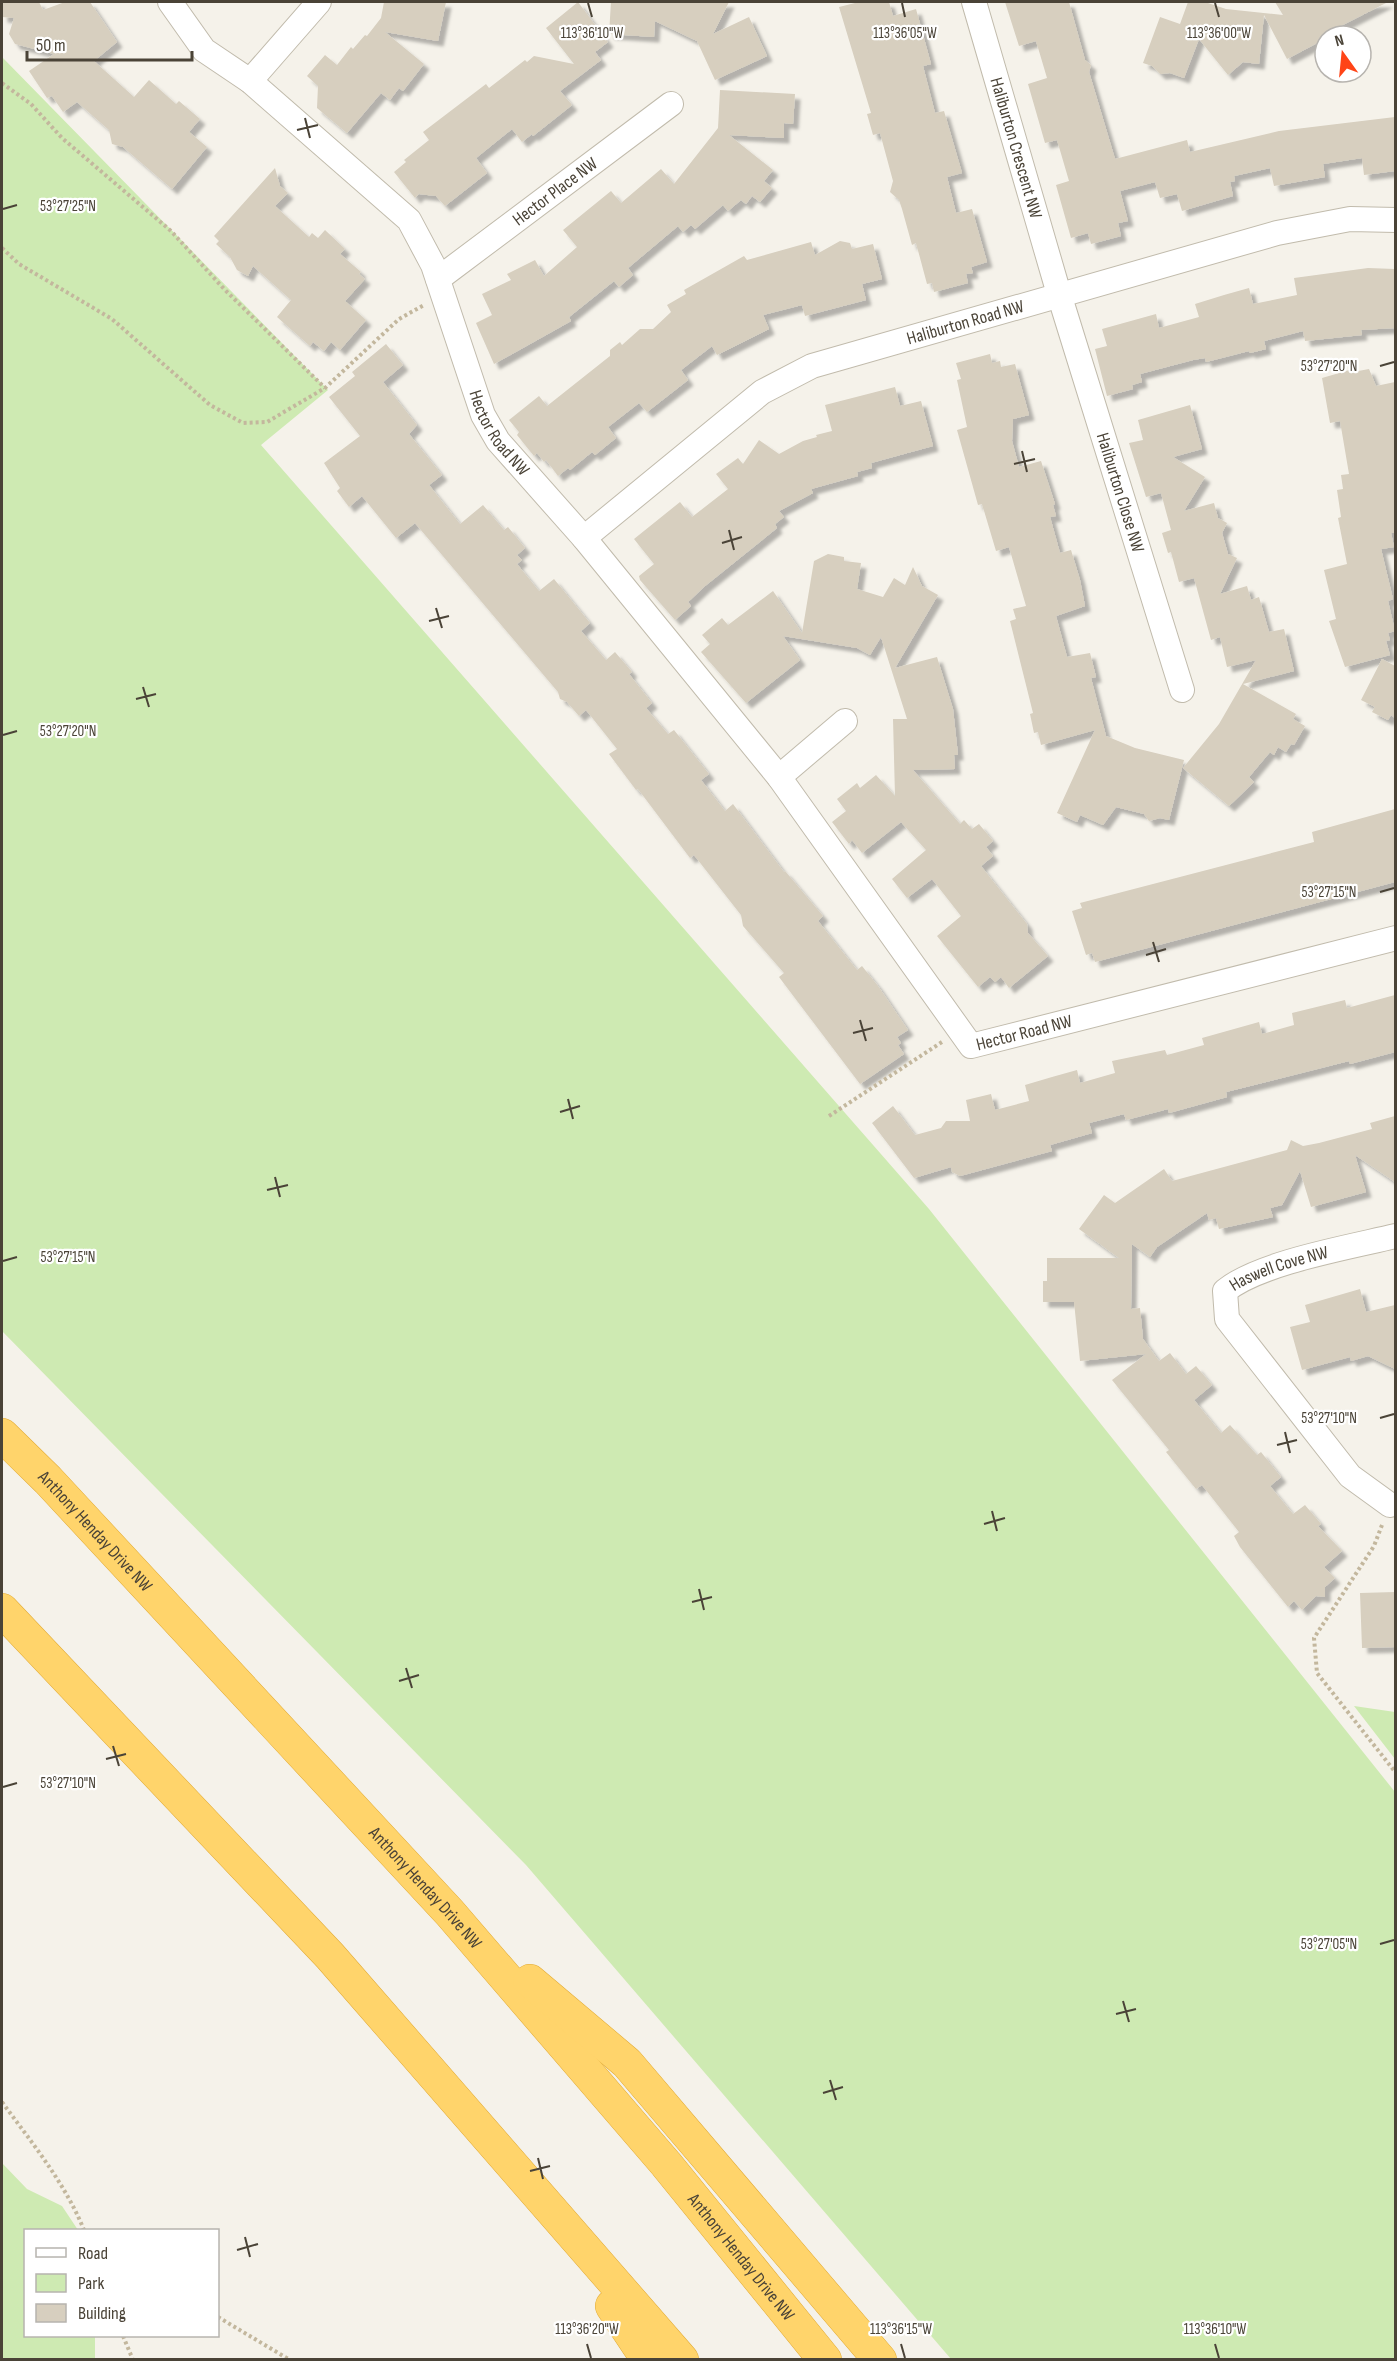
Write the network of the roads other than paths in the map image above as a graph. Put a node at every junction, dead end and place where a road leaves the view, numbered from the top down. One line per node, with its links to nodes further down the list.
1 (170, 2): 4 (street, Hector Road NW)
2 (320, 2): 4 (street)
3 (974, 2): 8 (street, Haliburton Crescent NW)
4 (250, 81): 7 (street, Hector Road NW)
5 (671, 104): 7 (street, Hector Place NW)
6 (1395, 220): 8 (street, Haliburton Road NW)
7 (441, 288): 9 (street, Hector Road NW)
8 (1059, 294): 9 (street, Haliburton Road NW); 10 (street, Haliburton Close NW)
9 (584, 538): 12 (street, Hector Road NW)
10 (1182, 690)
11 (845, 721): 12 (street)
12 (779, 777): 13 (street, Hector Road NW)
13 (1395, 938)
14 (1395, 1236): 16 (street, Haswell Cove NW)
15 (2, 1436): 18 (highway, Anthony Henday Drive NW)
16 (1390, 1505)
17 (2, 1610): 19 (highway)
18 (450, 1913): 22 (highway, Anthony Henday Drive NW); 23 (highway)
19 (537, 2194): 20 (highway); 21 (highway)
20 (648, 2360)
21 (682, 2360)
22 (825, 2360)
23 (880, 2360)

